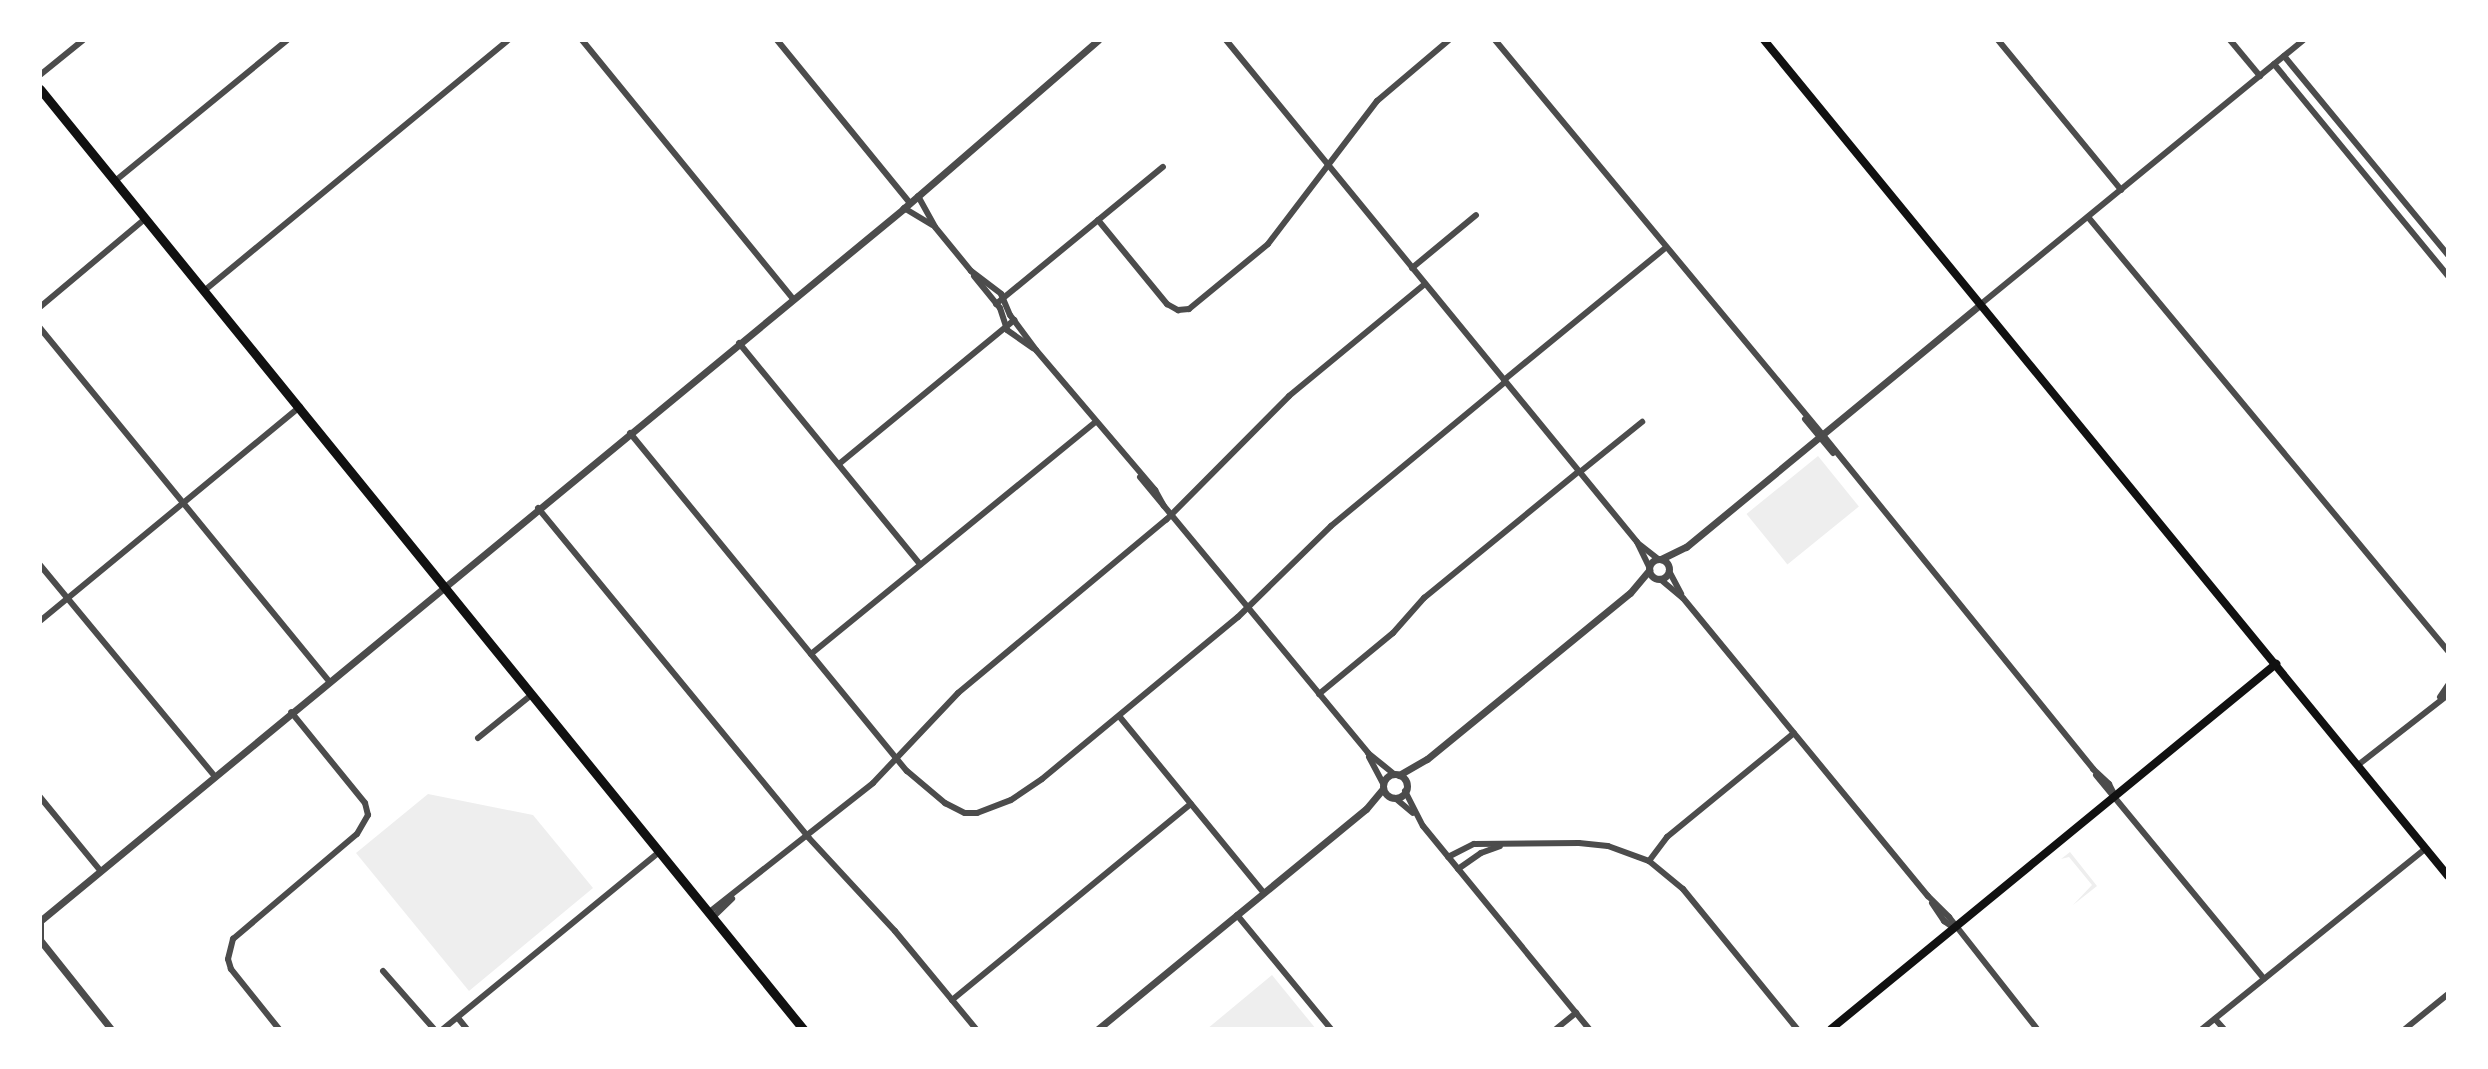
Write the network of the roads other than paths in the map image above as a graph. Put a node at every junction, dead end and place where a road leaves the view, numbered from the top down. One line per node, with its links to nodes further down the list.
1 (83, 40): 16 (street)
2 (287, 40): 21 (street)
3 (508, 40): 36 (street)
4 (582, 40): 38 (street)
5 (777, 40): 24 (street)
6 (1098, 40): 23 (street)
7 (1226, 40): 19 (street)
8 (1449, 40): 19 (street)
9 (1495, 40): 30 (street)
10 (1764, 40): 40 (main road)
11 (1998, 40): 22 (street)
12 (2230, 40): 17 (street)
13 (2303, 40): 14 (street)
14 (2284, 56): 15 (street); 31 (street)
15 (2274, 64): 17 (street); 34 (street)
16 (40, 75)
17 (2260, 76): 22 (street)
18 (40, 89): 21 (main road)
19 (1327, 165): 28 (street); 32 (street)
20 (1163, 167): 28 (street)
21 (115, 181): 27 (main road)
22 (2121, 190): 26 (street)
23 (918, 196): 24 (street); 29 (street)
24 (907, 205): 29 (street); 38 (street)
25 (1476, 215): 32 (street)
26 (2088, 217): 40 (street); 72 (street)
27 (146, 218): 36 (main road); 41 (street)
28 (1098, 220): 37 (street)
29 (935, 227): 33 (street)
30 (1665, 248): 47 (street); 52 (street)
31 (2448, 255)
32 (1412, 268): 35 (street)
33 (971, 271): 37 (street); 39 (street)
34 (2448, 276)
35 (1425, 284): 47 (street); 57 (street)
36 (205, 290): 48 (main road)
37 (1004, 298): 39 (street); 42 (street)
38 (793, 299): 45 (street)
39 (996, 304): 43 (street)
40 (1981, 304): 52 (street); 74 (main road)
41 (40, 307)
42 (1014, 320): 43 (street); 46 (street)
43 (1005, 327): 46 (street); 53 (street)
44 (40, 328): 55 (street)
45 (739, 343): 51 (street); 53 (street)
46 (1036, 350): 49 (street)
47 (1505, 381): 54 (street); 70 (street)
48 (300, 407): 55 (street); 66 (main road)
49 (1095, 422): 57 (street); 61 (street)
50 (1642, 422): 54 (street)
51 (630, 433): 56 (street); 73 (street)
52 (1820, 436): 59 (street); 93 (street)
53 (839, 464): 61 (street)
54 (1580, 472): 58 (street); 77 (street)
55 (182, 503): 68 (street); 75 (street)
56 (538, 508): 66 (street); 99 (street)
57 (1171, 515): 70 (street); 86 (street)
58 (1637, 542): 60 (street); 63 (street)
59 (1686, 547): 60 (street); 64 (street)
60 (1660, 559): 63 (street); 64 (street)
61 (920, 564): 73 (street)
62 (40, 565): 68 (street)
63 (1649, 568): 65 (street); 67 (street)
64 (1669, 570): 65 (street); 69 (street)
65 (1658, 579): 67 (street); 69 (street)
66 (443, 586): 75 (street); 79 (main road)
67 (1630, 593): 87 (street)
68 (68, 598): 71 (street); 89 (street)
69 (1683, 598): 83 (street)
70 (1248, 608): 77 (street); 82 (street)
71 (40, 621)
72 (2448, 651)
73 (811, 654): 86 (street)
74 (2276, 664): 88 (main road); 93 (main road)
75 (328, 680): 81 (street)
76 (2448, 685): 80 (street)
77 (1319, 694): 85 (street)
78 (2448, 695): 80 (street)
79 (530, 696): 84 (street); 102 (main road)
80 (2438, 700): 88 (street)
81 (290, 712): 89 (street); 122 (street)
82 (1119, 716): 86 (street); 96 (street)
83 (1794, 733): 104 (street); 112 (street)
84 (478, 738)
85 (1368, 753): 90 (street); 91 (street)
86 (898, 759): 99 (street)
87 (1427, 759): 90 (street); 92 (street)
88 (2358, 765): 101 (main road)
89 (214, 775): 105 (street)
90 (1396, 775): 91 (street); 92 (street)
91 (1383, 786): 95 (street); 97 (street)
92 (1406, 787): 95 (street); 98 (street)
93 (2115, 796): 112 (main road); 115 (street)
94 (40, 797): 105 (street)
95 (1393, 797): 97 (street); 98 (street)
96 (1191, 804): 108 (street); 117 (street)
97 (1366, 809): 108 (street)
98 (1416, 815): 103 (street)
99 (808, 837): 110 (street); 117 (street)
100 (1503, 845): 103 (street); 104 (street); 106 (street)
101 (2426, 848): 107 (main road); 115 (street)
102 (658, 853): 110 (main road); 119 (street)
103 (1448, 857): 106 (street)
104 (1649, 861): 132 (street)
105 (99, 869): 111 (street)
106 (1458, 869): 118 (street)
107 (2448, 876)
108 (1264, 893): 109 (street)
109 (1237, 915): 128 (street); 129 (street)
110 (710, 916): 126 (main road)
111 (40, 921): 113 (street)
112 (1954, 928): 133 (main road); 134 (street)
113 (40, 940): 121 (street)
114 (383, 971): 123 (street)
115 (2264, 979): 120 (street)
116 (2448, 994): 137 (street)
117 (952, 1000): 127 (street)
118 (1576, 1013): 130 (street); 131 (street)
119 (458, 1018): 124 (street); 125 (street)
120 (2215, 1019): 135 (street); 136 (street)
121 (111, 1029)
122 (279, 1029)
123 (434, 1029)
124 (443, 1029)
125 (467, 1029)
126 (803, 1029)
127 (976, 1029)
128 (1098, 1029)
129 (1331, 1029)
130 (1556, 1029)
131 (1589, 1029)
132 (1797, 1029)
133 (1831, 1029)
134 (2037, 1029)
135 (2202, 1029)
136 (2224, 1029)
137 (2405, 1029)

